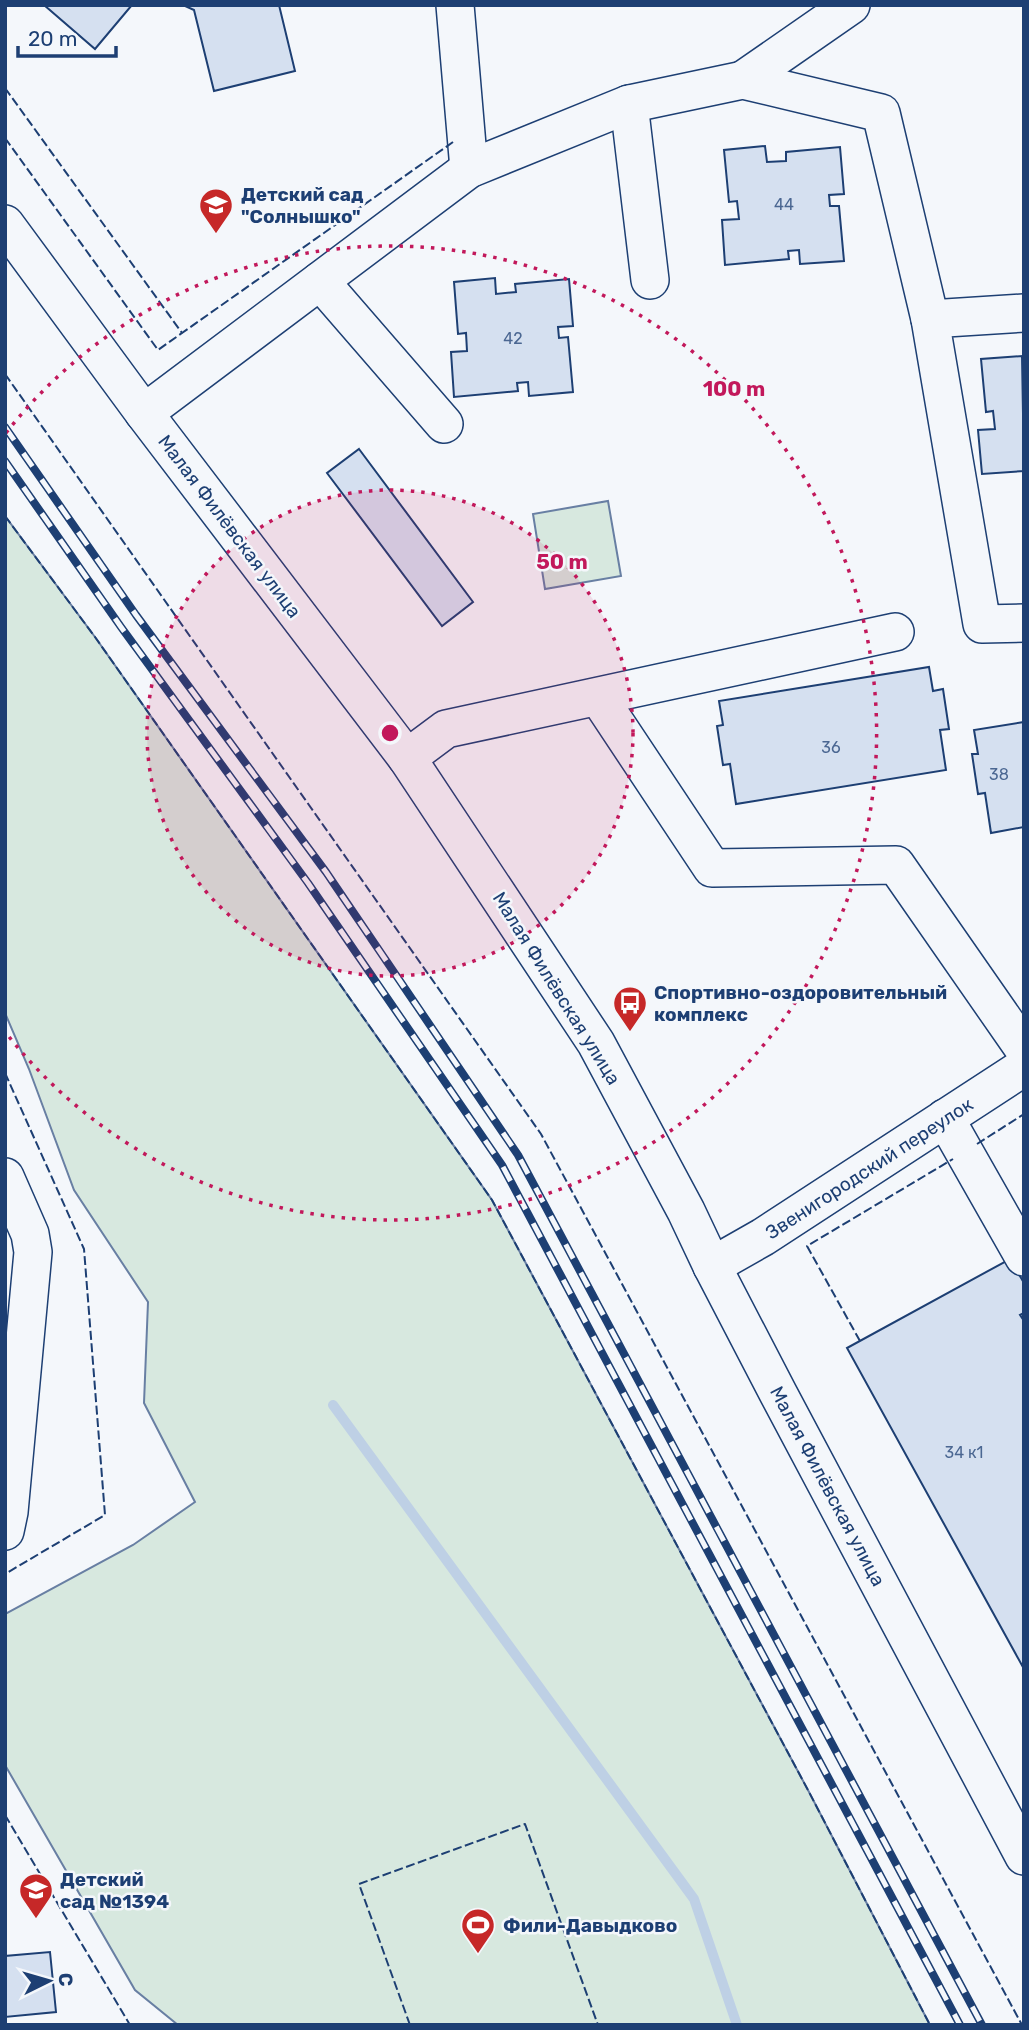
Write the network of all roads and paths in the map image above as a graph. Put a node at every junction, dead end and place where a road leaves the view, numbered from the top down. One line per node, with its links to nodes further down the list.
1 (455, 5): 5 (street)
2 (851, 5): 3 (street)
3 (743, 80): 4 (street); 10 (street)
4 (629, 104): 5 (street); 7 (street)
5 (469, 169): 8 (street)
6 (5, 224): 11 (street, Малая Филёвская улица)
7 (650, 280)
8 (320, 281): 11 (street); 12 (street)
9 (1024, 313): 10 (street)
10 (930, 319): 13 (street)
11 (144, 413): 16 (street, Малая Филёвская улица)
12 (444, 424)
13 (1024, 623)
14 (895, 632): 15 (street)
15 (599, 698): 16 (street); 17 (street)
16 (407, 758): 22 (street, Малая Филёвская улица)
17 (1024, 1049)
18 (1024, 1068): 19 (street, Звенигородский переулок)
19 (945, 1118): 21 (street); 22 (street, Звенигородский переулок)
20 (5, 1177): 23 (street)
21 (1024, 1257)
22 (712, 1266): 24 (street, Малая Филёвская улица)
23 (5, 1531)
24 (1024, 1856)

